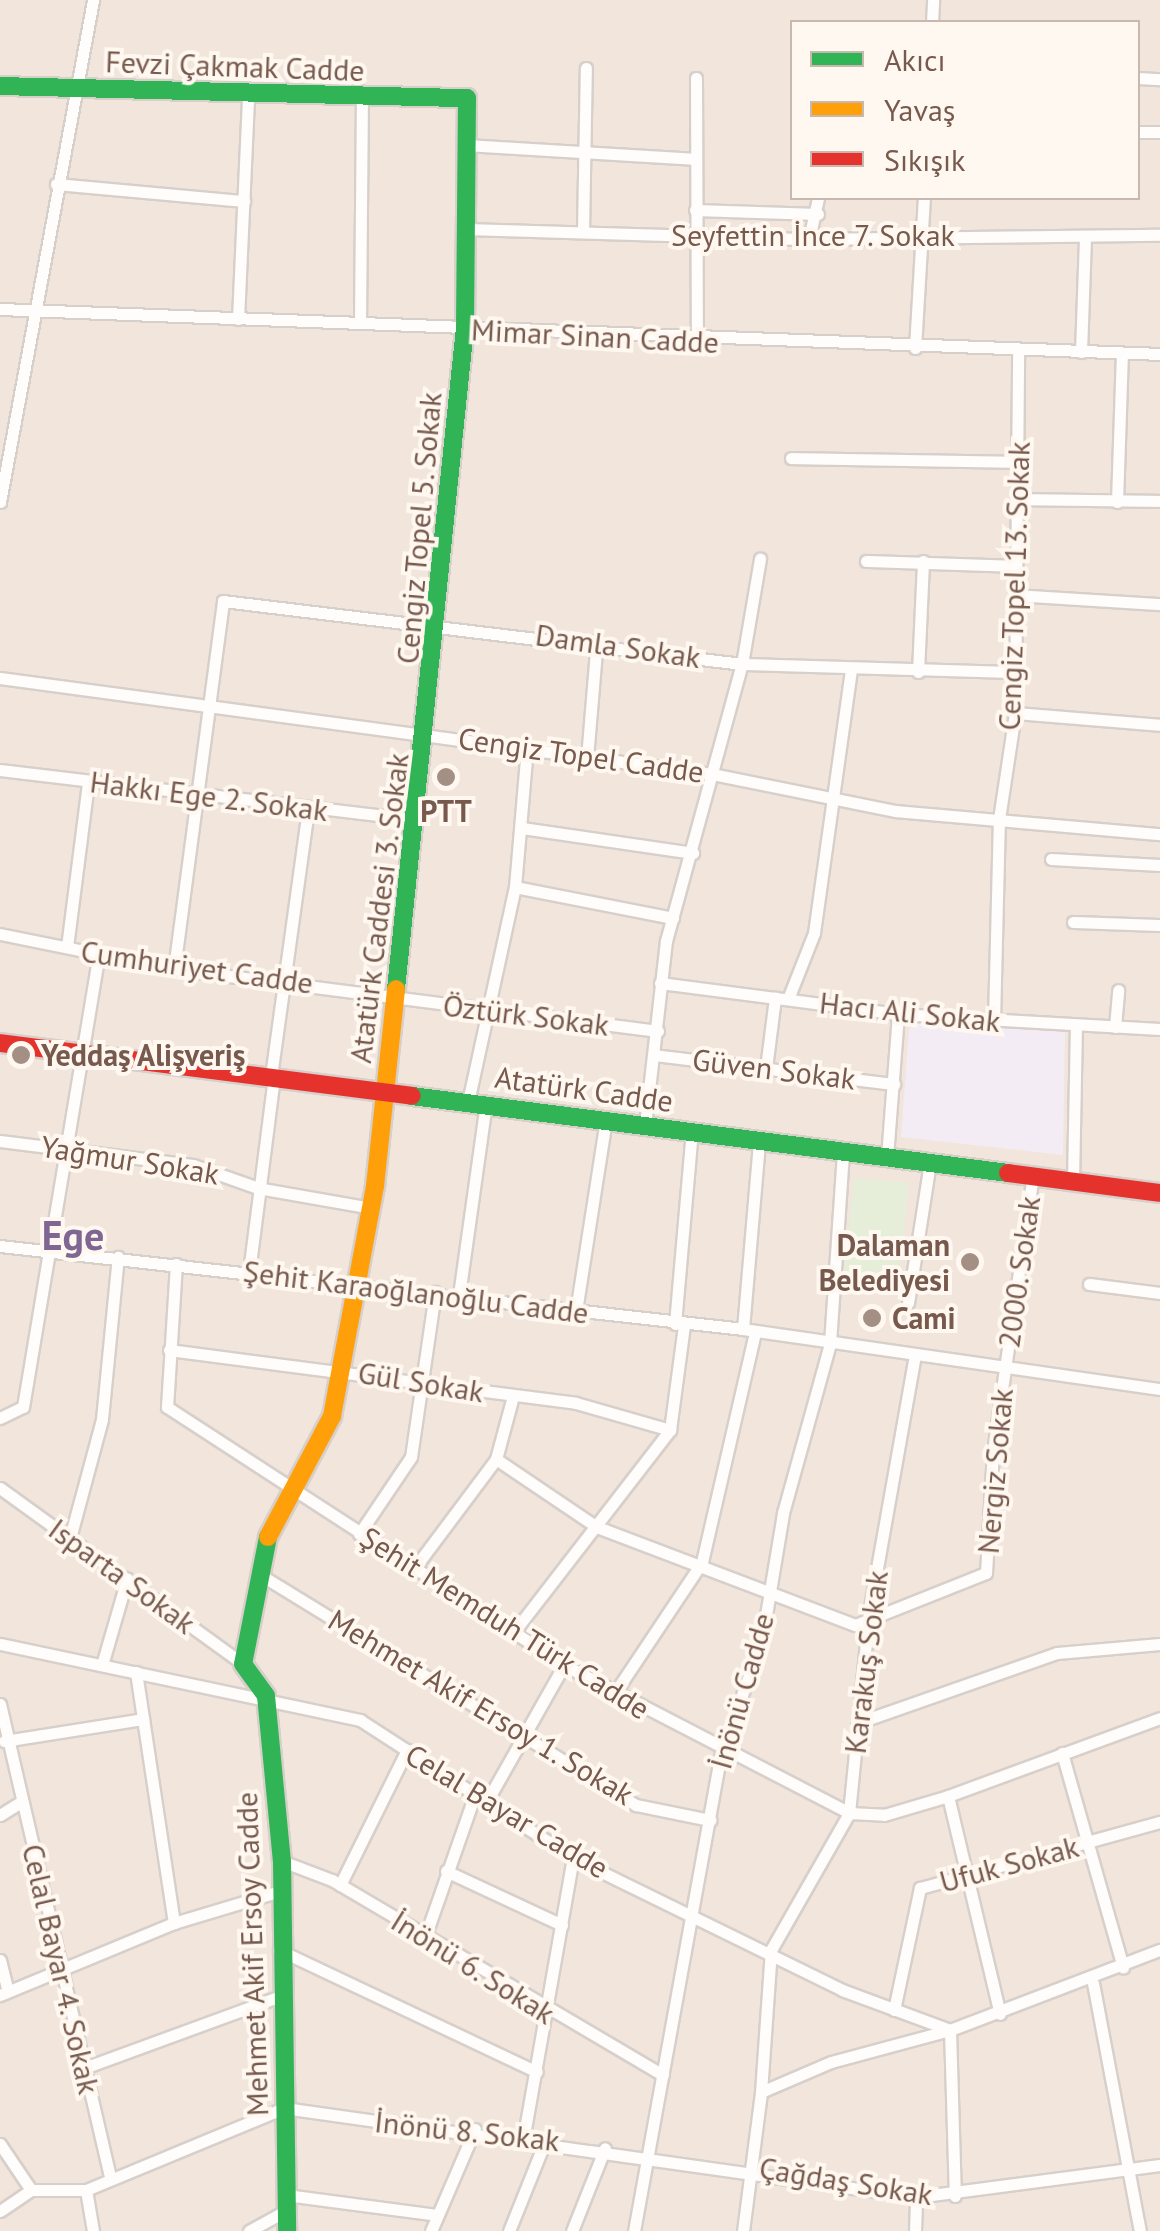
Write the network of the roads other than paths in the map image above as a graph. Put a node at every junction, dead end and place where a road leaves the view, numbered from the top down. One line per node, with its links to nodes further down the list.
1 (93, 0): 5 (street)
2 (586, 68): 10 (street)
3 (696, 78): 11 (street)
4 (0, 86): 5 (street, Fevzi Çakmak Cadde)
5 (72, 88): 6 (street, Fevzi Çakmak Cadde); 12 (street)
6 (248, 96): 7 (street, Fevzi Çakmak Cadde); 15 (street)
7 (362, 98): 8 (street, Fevzi Çakmak Cadde); 28 (street)
8 (468, 98): 9 (street, Cengiz Topel 5. Sokak)
9 (468, 145): 10 (street); 18 (street, Cengiz Topel 5. Sokak)
10 (584, 157): 11 (street); 19 (street)
11 (696, 160): 16 (street)
12 (56, 184): 15 (street); 26 (street)
13 (818, 200): 17 (street)
14 (924, 200): 20 (street)
15 (244, 201): 27 (street)
16 (695, 210): 17 (street); 22 (street)
17 (818, 214): 24 (street)
18 (466, 228): 19 (street, Seyfettin İnce 7. Sokak); 29 (street, Cengiz Topel 5. Sokak)
19 (583, 232): 22 (street, Seyfettin İnce 7. Sokak)
20 (922, 234): 23 (street, Seyfettin İnce 7. Sokak); 24 (street, Seyfettin İnce 7. Sokak); 31 (street)
21 (1160, 235): 23 (street, Seyfettin İnce 7. Sokak)
22 (695, 236): 24 (street, Seyfettin İnce 7. Sokak); 30 (street)
23 (1085, 238): 33 (street)
24 (809, 239)
25 (0, 309): 26 (street, Mimar Sinan Cadde)
26 (30, 310): 27 (street, Mimar Sinan Cadde); 40 (street)
27 (238, 320): 28 (street, Mimar Sinan Cadde)
28 (360, 323): 29 (street, Mimar Sinan Cadde)
29 (465, 328): 30 (street, Mimar Sinan Cadde); 48 (street, Cengiz Topel 5. Sokak)
30 (697, 341): 31 (street, Mimar Sinan Cadde)
31 (915, 348): 32 (street, Mimar Sinan Cadde)
32 (1018, 352): 33 (street, Mimar Sinan Cadde); 37 (street, Cengiz Topel 13. Sokak)
33 (1081, 352): 34 (street, Mimar Sinan Cadde)
34 (1122, 353): 35 (street, Mimar Sinan Cadde); 41 (street)
35 (1160, 354)
36 (791, 458): 37 (street)
37 (1019, 462): 38 (street, Cengiz Topel 13. Sokak)
38 (1018, 499): 41 (street); 45 (street, Cengiz Topel 13. Sokak)
39 (1160, 501): 41 (street)
40 (0, 502)
41 (1116, 502)
42 (760, 560): 50 (street)
43 (866, 560): 44 (street)
44 (922, 561): 45 (street); 52 (street)
45 (1014, 566): 46 (street, Cengiz Topel 13. Sokak)
46 (1016, 595): 47 (street); 53 (street, Cengiz Topel 13. Sokak)
47 (1160, 604)
48 (439, 625): 49 (street, Damla Sokak); 55 (street, Damla Sokak); 58 (street, Cengiz Topel 5. Sokak)
49 (597, 640): 50 (street, Damla Sokak); 60 (street)
50 (742, 664): 51 (street, Damla Sokak); 62 (street)
51 (850, 670): 52 (street, Damla Sokak); 65 (street)
52 (918, 672): 53 (street, Damla Sokak)
53 (1014, 672): 56 (street, Cengiz Topel 13. Sokak)
54 (0, 678): 55 (street, Cengiz Topel Cadde)
55 (211, 705): 58 (street, Cengiz Topel Cadde); 64 (street)
56 (1015, 713): 57 (street); 67 (street, Cengiz Topel 13. Sokak)
57 (1160, 724)
58 (428, 732): 59 (street, Cengiz Topel Cadde); 68 (street, Atatürk Caddesi 3. Sokak)
59 (527, 747): 60 (street, Cengiz Topel Cadde); 69 (street)
60 (587, 758): 62 (street, Cengiz Topel Cadde)
61 (0, 770): 63 (street, Hakkı Ege 2. Sokak)
62 (712, 774): 65 (street, Cengiz Topel Cadde); 71 (street)
63 (88, 782): 64 (street, Hakkı Ege 2. Sokak); 79 (street)
64 (201, 795): 66 (street, Hakkı Ege 2. Sokak); 81 (street)
65 (830, 801): 67 (street, Cengiz Topel Cadde); 87 (street)
66 (308, 808): 68 (street, Hakkı Ege 2. Sokak); 82 (street)
67 (999, 819): 70 (street, Cengiz Topel Cadde); 90 (street, Cengiz Topel 13. Sokak)
68 (418, 820): 85 (street, Atatürk Caddesi 3. Sokak)
69 (522, 828): 71 (street); 74 (street)
70 (1160, 834)
71 (693, 853): 75 (street)
72 (1051, 859): 73 (street)
73 (1160, 865)
74 (515, 888): 75 (street); 88 (street)
75 (673, 918): 83 (street)
76 (1073, 922): 77 (street)
77 (1160, 926)
78 (0, 934): 79 (street, Cumhuriyet Cadde)
79 (68, 948): 80 (street, Cumhuriyet Cadde)
80 (99, 955): 81 (street, Cumhuriyet Cadde); 96 (street)
81 (174, 969): 82 (street, Cumhuriyet Cadde)
82 (280, 979): 85 (street, Cumhuriyet Cadde); 99 (street)
83 (660, 984): 86 (street, Hacı Ali Sokak); 94 (street)
84 (1118, 990): 92 (street)
85 (395, 995): 88 (street, Öztürk Sokak); 101 (street, Atatürk Caddesi 3. Sokak)
86 (774, 998): 87 (street, Hacı Ali Sokak); 98 (street)
87 (788, 1000): 89 (street, Hacı Ali Sokak)
88 (486, 1014): 94 (street, Öztürk Sokak); 102 (street)
89 (898, 1014): 90 (street, Hacı Ali Sokak); 100 (street)
90 (994, 1021): 91 (street, Hacı Ali Sokak)
91 (1076, 1026): 92 (street, Hacı Ali Sokak); 113 (street)
92 (1115, 1027): 93 (street, Hacı Ali Sokak)
93 (1160, 1029)
94 (658, 1031): 97 (street)
95 (0, 1043): 96 (street, Atatürk Cadde)
96 (83, 1051): 99 (street, Atatürk Cadde); 108 (street)
97 (654, 1055): 98 (street, Güven Sokak); 104 (street)
98 (766, 1068): 100 (street, Güven Sokak)
99 (272, 1076): 101 (street, Atatürk Cadde); 114 (street)
100 (894, 1084): 110 (street)
101 (384, 1091): 102 (street, Atatürk Cadde); 116 (street, Atatürk Caddesi 3. Sokak)
102 (477, 1103): 103 (street, Atatürk Cadde); 126 (street)
103 (606, 1120): 104 (street, Atatürk Cadde); 128 (street)
104 (645, 1125): 105 (street, Atatürk Cadde)
105 (692, 1132): 107 (street, Atatürk Cadde); 129 (street)
106 (0, 1141): 108 (street, Yağmur Sokak)
107 (758, 1141): 109 (street, Atatürk Cadde); 130 (street)
108 (68, 1148): 114 (street, Yağmur Sokak); 118 (street)
109 (843, 1151): 110 (street, Atatürk Cadde); 131 (street, İnönü Cadde)
110 (887, 1157): 111 (street, Atatürk Cadde)
111 (930, 1163): 112 (street, Atatürk Cadde); 127 (street)
112 (1033, 1176): 113 (street, Atatürk Cadde); 134 (street, 2000. Sokak)
113 (1073, 1182): 115 (street, Atatürk Cadde)
114 (258, 1188): 116 (street, Yağmur Sokak); 121 (street)
115 (1160, 1193)
116 (371, 1208): 122 (street, Atatürk Caddesi 3. Sokak)
117 (0, 1246): 118 (street, Şehit Karaoğlanoğlu Cadde)
118 (51, 1251): 119 (street, Şehit Karaoğlanoğlu Cadde); 139 (street)
119 (118, 1257): 120 (street, Şehit Karaoğlanoğlu Cadde); 147 (street)
120 (176, 1264): 121 (street, Şehit Karaoğlanoğlu Cadde); 132 (street)
121 (249, 1272): 122 (street, Şehit Karaoğlanoğlu Cadde)
122 (358, 1284): 124 (street, Şehit Karaoğlanoğlu Cadde); 135 (street)
123 (1089, 1284): 125 (street)
124 (435, 1292): 126 (street, Şehit Karaoğlanoğlu Cadde); 136 (street)
125 (1160, 1293)
126 (460, 1295): 128 (street, Şehit Karaoğlanoğlu Cadde)
127 (908, 1303)
128 (576, 1311): 129 (street, Şehit Karaoğlanoğlu Cadde)
129 (679, 1324): 130 (street, Şehit Karaoğlanoğlu Cadde); 140 (street)
130 (749, 1331): 131 (street, Şehit Karaoğlanoğlu Cadde); 148 (street)
131 (830, 1343): 133 (street, Şehit Karaoğlanoğlu Cadde); 152 (street, İnönü Cadde)
132 (169, 1350): 135 (street, Gül Sokak); 142 (street, Şehit Memduh Türk Cadde)
133 (915, 1356): 134 (street, Şehit Karaoğlanoğlu Cadde); 153 (street, Karakuş Sokak)
134 (1005, 1368): 137 (street, Şehit Karaoğlanoğlu Cadde); 153 (street, Nergiz Sokak)
135 (344, 1370): 136 (street, Gül Sokak); 142 (street)
136 (418, 1382): 138 (street, Gül Sokak); 146 (street)
137 (1160, 1390)
138 (512, 1396): 140 (street, Gül Sokak); 141 (street)
139 (0, 1418)
140 (670, 1430): 145 (street)
141 (496, 1458): 145 (street); 149 (street)
142 (293, 1486): 146 (street, Şehit Memduh Türk Cadde); 150 (street)
143 (4, 1491): 144 (street); 147 (street, Isparta Sokak)
144 (0, 1509)
145 (596, 1527): 148 (street); 154 (street)
146 (359, 1534): 149 (street, Şehit Memduh Türk Cadde)
147 (70, 1538): 151 (street, Isparta Sokak)
148 (702, 1562): 152 (street); 161 (street)
149 (413, 1570): 154 (street, Şehit Memduh Türk Cadde)
150 (259, 1574): 157 (street); 167 (street, Mehmet Akif Ersoy 1. Sokak)
151 (127, 1579): 157 (street, Isparta Sokak); 158 (street)
152 (769, 1590): 153 (street); 171 (street, İnönü Cadde)
153 (869, 1613): 166 (street, Karakuş Sokak)
154 (513, 1633): 159 (street, Şehit Memduh Türk Cadde)
155 (0, 1644): 158 (street, Celal Bayar Cadde)
156 (1160, 1644): 166 (street)
157 (244, 1664): 162 (street, Mehmet Akif Ersoy Cadde)
158 (102, 1665): 160 (street, Celal Bayar Cadde)
159 (564, 1665): 161 (street, Şehit Memduh Türk Cadde); 167 (street)
160 (136, 1672): 162 (street, Celal Bayar Cadde); 164 (street)
161 (614, 1694): 171 (street, Şehit Memduh Türk Cadde)
162 (266, 1696): 169 (street, Celal Bayar Cadde); 181 (street, Mehmet Akif Ersoy Cadde)
163 (0, 1704): 168 (street, Celal Bayar 4. Sokak)
164 (144, 1718): 168 (street); 187 (street)
165 (1160, 1718): 170 (street)
166 (857, 1723): 175 (street, Karakuş Sokak)
167 (529, 1732): 173 (street); 177 (street, Mehmet Akif Ersoy 1. Sokak)
168 (4, 1741): 174 (street, Celal Bayar 4. Sokak)
169 (407, 1750): 173 (street, Celal Bayar Cadde); 184 (street)
170 (1062, 1753): 172 (street); 179 (street)
171 (721, 1754): 175 (street, Şehit Memduh Türk Cadde); 177 (street, İnönü Cadde)
172 (948, 1796): 175 (street); 183 (street)
173 (481, 1798): 180 (street, Celal Bayar Cadde); 182 (street)
174 (22, 1802): 176 (street); 194 (street, Celal Bayar 4. Sokak)
175 (848, 1813): 191 (street, Karakuş Sokak)
176 (0, 1815)
177 (710, 1820): 186 (street, İnönü Cadde)
178 (1160, 1822): 179 (street, Ufuk Sokak)
179 (1088, 1842): 183 (street, Ufuk Sokak); 195 (street)
180 (573, 1858): 186 (street, Celal Bayar Cadde); 188 (street)
181 (282, 1861): 184 (street, İnönü 6. Sokak); 185 (street, Mehmet Akif Ersoy Cadde)
182 (446, 1871): 188 (street); 189 (street)
183 (966, 1875): 199 (street, Ufuk Sokak); 201 (street)
184 (340, 1884): 189 (street, İnönü 6. Sokak)
185 (278, 1892): 187 (street); 190 (street, Mehmet Akif Ersoy Cadde)
186 (694, 1914): 191 (street, Celal Bayar Cadde); 205 (street, İnönü Cadde)
187 (174, 1922): 194 (street)
188 (562, 1925): 200 (street)
189 (425, 1937): 200 (street, İnönü 6. Sokak)
190 (279, 1950): 198 (street, Mehmet Akif Ersoy Cadde); 204 (street)
191 (772, 1950): 199 (street, Celal Bayar Cadde); 206 (street)
192 (1160, 1950): 195 (street)
193 (0, 1960): 197 (street)
194 (59, 1966): 197 (street); 203 (street, Celal Bayar 4. Sokak)
195 (1124, 1967): 196 (street)
196 (1093, 1982): 201 (street); 216 (street)
197 (4, 1993)
198 (281, 1996): 203 (street); 207 (street, Mehmet Akif Ersoy Cadde)
199 (894, 2010): 202 (street, Celal Bayar Cadde)
200 (548, 2014): 204 (street); 205 (street, İnönü 6. Sokak)
201 (1000, 2014): 202 (street)
202 (950, 2030): 206 (street); 220 (street)
203 (84, 2068): 217 (street, Celal Bayar 4. Sokak)
204 (538, 2072): 209 (street)
205 (664, 2075): 213 (street, İnönü Cadde)
206 (760, 2092): 215 (street)
207 (284, 2108): 208 (street, İnönü 8. Sokak); 217 (street); 222 (street, Mehmet Akif Ersoy Cadde)
208 (474, 2129): 209 (street, İnönü 8. Sokak); 224 (street)
209 (524, 2135): 210 (street, İnönü 8. Sokak)
210 (546, 2138): 212 (street, İnönü 8. Sokak); 229 (street)
211 (0, 2144): 218 (street)
212 (605, 2148): 213 (street, İnönü 8. Sokak); 230 (street)
213 (649, 2155): 215 (street, Çağdaş Sokak); 231 (street, İnönü Cadde)
214 (1160, 2165): 216 (street, Çağdaş Sokak)
215 (754, 2167): 221 (street, Çağdaş Sokak); 232 (street)
216 (1128, 2170): 220 (street, Çağdaş Sokak); 234 (street)
217 (110, 2176): 219 (street)
218 (31, 2190): 219 (street); 223 (street)
219 (86, 2190): 225 (street)
220 (954, 2196): 221 (street, Çağdaş Sokak)
221 (916, 2197): 233 (street)
222 (287, 2203): 224 (street); 226 (street); 227 (street, Mehmet Akif Ersoy Cadde)
223 (0, 2211)
224 (438, 2216): 228 (street)
225 (93, 2231)
226 (249, 2231)
227 (287, 2231)
228 (430, 2231)
229 (509, 2231)
230 (572, 2231)
231 (634, 2231)
232 (743, 2231)
233 (915, 2231)
234 (1140, 2231)

